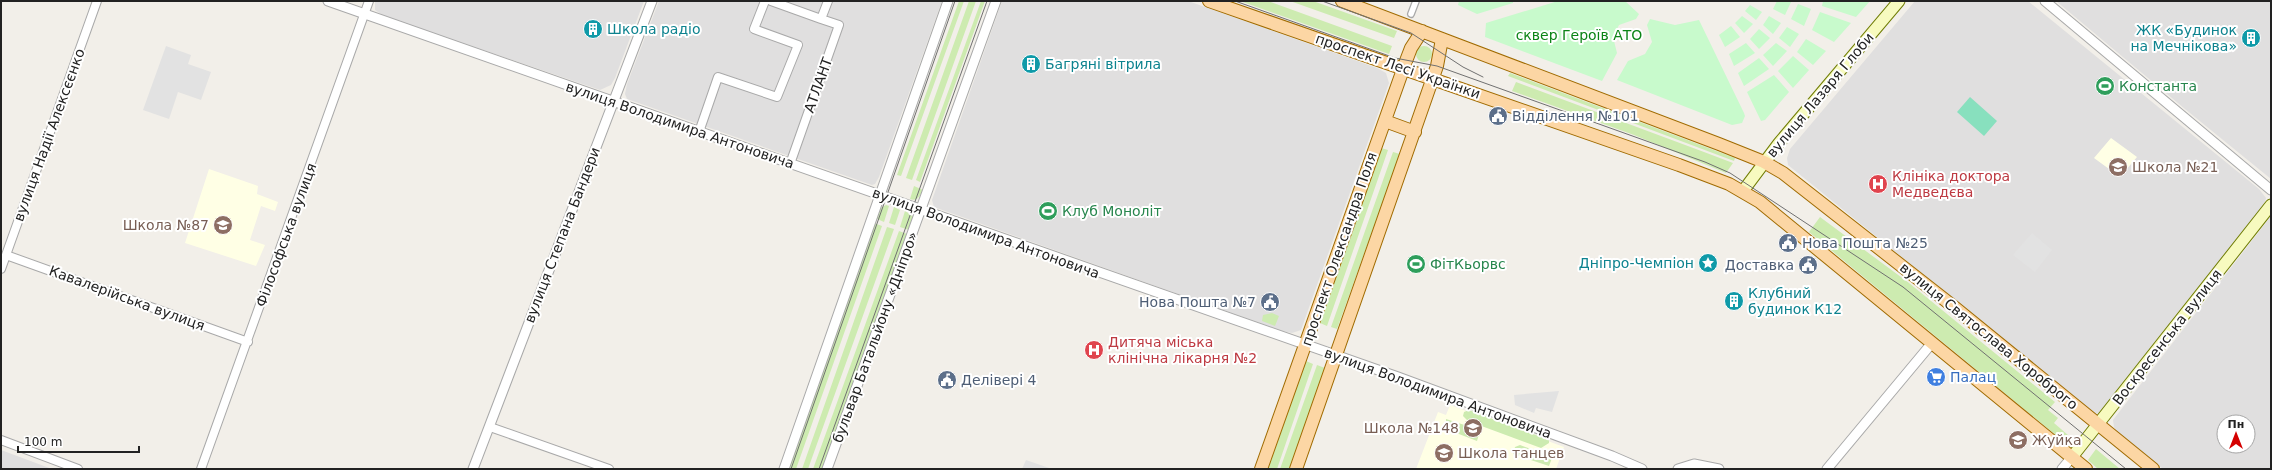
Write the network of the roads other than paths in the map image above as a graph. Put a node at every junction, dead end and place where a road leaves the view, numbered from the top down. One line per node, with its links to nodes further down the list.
1 (97, 1): 31 (street, вулиця Надії Алексєєнко)
2 (328, 1): 14 (street, вулиця Володимира Антоновича)
3 (369, 1): 14 (street, Філософська вулиця)
4 (652, 1): 20 (street, вулиця Степана Бандери)
5 (765, 1): 22 (street)
6 (771, 1): 25 (street, АТЛАНТ)
7 (948, 1): 28 (street)
8 (996, 1): 30 (street, бульвар Батальйону «Дніпро»)
9 (1209, 1): 18 (main road, проспект Лесі Українки)
10 (1342, 1): 16 (main road)
11 (1416, 1): 15 (street)
12 (1899, 1): 24 (main road, вулиця Лазаря Глоби)
13 (2045, 1): 26 (street)
14 (364, 14): 20 (street, вулиця Володимира Антоновича); 33 (street, Філософська вулиця)
15 (1411, 14)
16 (1422, 31): 17 (main road); 18 (main road, проспект Олександра Поля)
17 (1442, 39): 19 (main road); 24 (main road)
18 (1403, 69): 19 (main road, проспект Лесі Українки); 21 (main road, проспект Олександра Поля)
19 (1433, 78): 23 (main road); 27 (main road, проспект Лесі Українки)
20 (613, 101): 22 (street, вулиця Володимира Антоновича); 38 (street, вулиця Степана Бандери)
21 (1385, 121): 23 (main road); 35 (main road, проспект Олександра Поля)
22 (699, 132): 25 (street, вулиця Володимира Антоновича)
23 (1414, 132): 36 (main road)
24 (1764, 162): 27 (main road, вулиця Лазаря Глоби); 37 (main road, вулиця Святослава Хороброго)
25 (790, 164): 28 (street, вулиця Володимира Антоновича)
26 (2271, 190)
27 (1744, 191): 34 (main road)
28 (879, 195): 30 (street, вулиця Володимира Антоновича); 45 (street)
29 (2271, 205): 37 (main road, Воскресенська вулиця)
30 (921, 210): 35 (street, вулиця Володимира Антоновича); 46 (street, бульвар Батальйону «Дніпро»)
31 (6, 254): 32 (street, вулиця Надії Алексєєнко); 33 (street, Кавалерійська вулиця)
32 (1, 268)
33 (248, 342): 42 (street, Філософська вулиця)
34 (1932, 343): 40 (main road); 52 (street)
35 (1306, 345): 36 (street, вулиця Володимира Антоновича); 47 (main road, проспект Олександра Поля)
36 (1336, 356): 48 (main road); 49 (street, вулиця Володимира Антоновича)
37 (2099, 425): 40 (main road, Воскресенська вулиця); 55 (main road, вулиця Святослава Хороброго)
38 (490, 427): 43 (street, вулиця Степана Бандери); 44 (street)
39 (1, 440): 41 (street)
40 (2072, 457): 53 (street, Воскресенська вулиця); 54 (main road)
41 (78, 469)
42 (202, 469)
43 (473, 469)
44 (609, 469)
45 (784, 469)
46 (827, 469)
47 (1261, 469)
48 (1296, 469)
49 (1642, 469)
50 (1678, 469): 51 (street)
51 (1719, 469)
52 (1827, 469)
53 (2062, 469)
54 (2086, 469)
55 (2153, 469)

